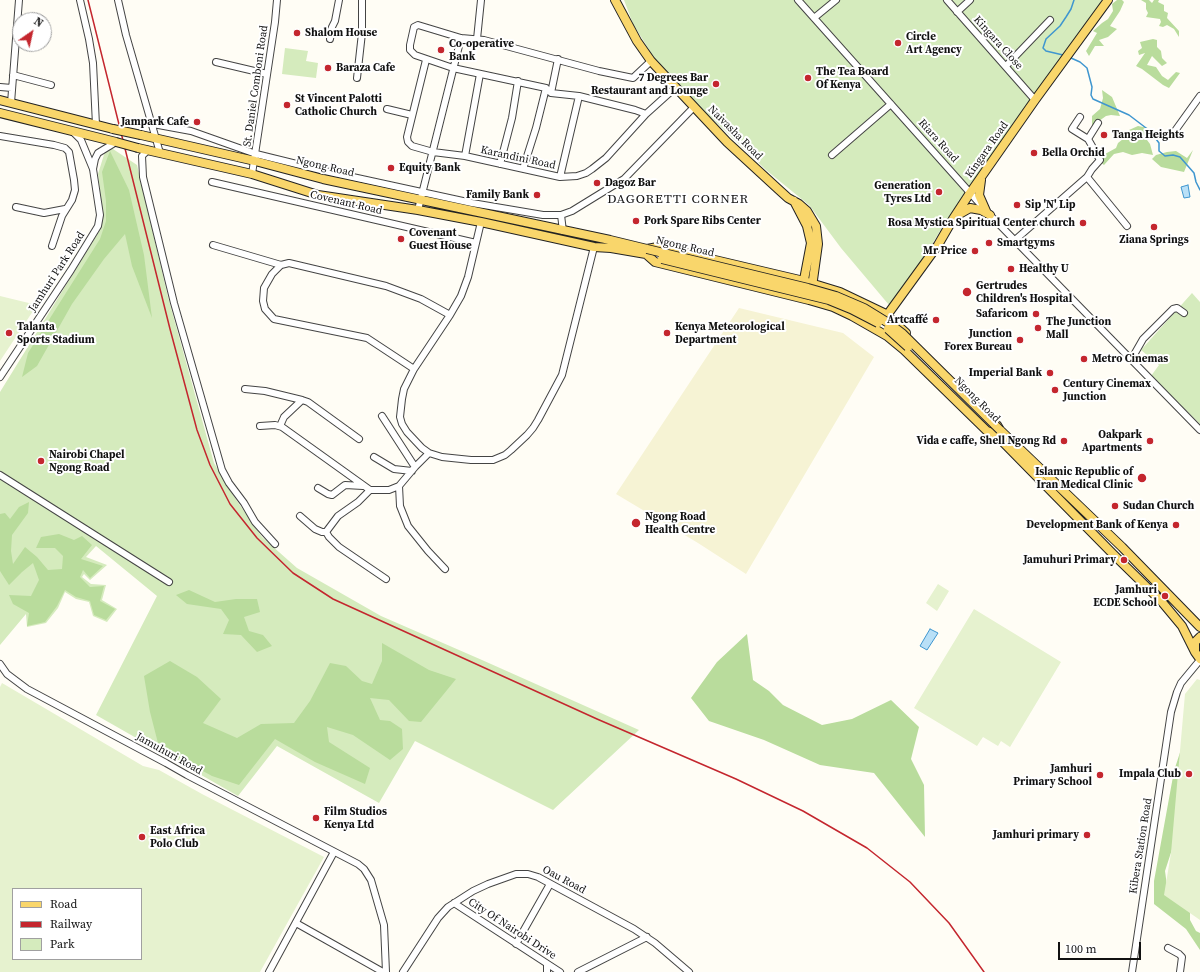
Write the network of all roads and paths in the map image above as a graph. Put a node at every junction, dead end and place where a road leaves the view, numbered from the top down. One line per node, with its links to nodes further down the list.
1 (19, 0): 28 (street)
2 (80, 0): 51 (street)
3 (118, 0): 50 (street)
4 (277, 0): 26 (street, St. Daniel Comboni Road)
5 (339, 0): 18 (street)
6 (362, 0): 29 (street)
7 (481, 0): 19 (street)
8 (615, 0): 22 (main road, Naivasha Road)
9 (798, 0): 15 (street, Riara Road)
10 (836, 0): 15 (street)
11 (947, 0): 14 (street, Kingara Close)
12 (970, 0): 14 (street)
13 (1108, 0): 40 (main road, Kingara Road)
14 (957, 12): 24 (street, Kingara Close)
15 (814, 18): 42 (street, Riara Road)
16 (1050, 20): 24 (street)
17 (461, 38): 19 (street); 21 (street); 25 (street)
18 (330, 39)
19 (477, 39): 20 (street)
20 (558, 59): 22 (street); 36 (street)
21 (426, 60): 25 (street); 46 (street, Karandini Road)
22 (651, 61): 33 (main road, Naivasha Road)
23 (216, 62): 26 (street)
24 (1006, 66): 40 (street, Kingara Close)
25 (453, 68): 27 (street); 59 (street)
26 (267, 74): 63 (street, St. Daniel Comboni Road)
27 (480, 74): 30 (street); 62 (street)
28 (14, 75): 31 (street); 34 (street)
29 (357, 78)
30 (518, 81): 35 (street); 64 (street)
31 (51, 85)
32 (0, 87): 34 (street)
33 (676, 87): 43 (main road, Naivasha Road); 47 (street, Karandini Road)
34 (12, 88): 41 (street)
35 (546, 88): 36 (street); 66 (street)
36 (551, 93): 37 (street)
37 (580, 96): 47 (street); 68 (street)
38 (1200, 96): 53 (street)
39 (0, 100): 41 (main road, Ngong Road)
40 (1035, 100): 69 (main road, Kingara Road)
41 (11, 103): 51 (main road, Ngong Road)
42 (891, 104): 61 (street); 72 (street, Riara Road)
43 (694, 107): 74 (main road, Naivasha Road); 80 (street)
44 (387, 109): 46 (street)
45 (0, 113): 52 (main road, Ngong Road)
46 (412, 114): 59 (street, Karandini Road)
47 (646, 114): 68 (street, Karandini Road)
48 (1080, 117): 55 (street)
49 (1098, 123): 55 (street)
50 (153, 124): 56 (street); 63 (street)
51 (96, 125): 56 (main road, Ngong Road, bridge)
52 (73, 132): 57 (main road, Ngong Road); 65 (street, Jamhuri Park Road)
53 (1172, 134)
54 (0, 136): 76 (street)
55 (1088, 139): 70 (street)
56 (157, 140): 60 (street); 63 (main road, Ngong Road)
57 (116, 142): 58 (main road, Ngong Road, bridge); 65 (street)
58 (148, 150): 60 (main road, Ngong Road); 123 (street)
59 (433, 152): 62 (street, Karandini Road); 73 (street)
60 (160, 153): 67 (main road, Ngong Road)
61 (832, 155)
62 (465, 156): 64 (street, Karandini Road)
63 (255, 158): 67 (street, St. Daniel Comboni Road); 73 (main road, Ngong Road)
64 (500, 164): 66 (street, Karandini Road)
65 (93, 169): 105 (street, Jamhuri Park Road)
66 (524, 169): 68 (street, Karandini Road)
67 (252, 174): 77 (main road, Ngong Road)
68 (560, 177)
69 (982, 177): 72 (main road, Kingara Road); 78 (main road)
70 (1087, 177): 84 (street); 86 (street)
71 (212, 182): 87 (street, Covenant Road)
72 (970, 193): 78 (street, Riara Road); 81 (main road, Kingara Road)
73 (421, 196): 77 (street); 79 (street); 83 (main road, Ngong Road)
74 (793, 200): 95 (main road); 96 (main road, Naivasha Road)
75 (16, 207): 76 (street)
76 (65, 209): 89 (street)
77 (418, 210): 82 (main road, Ngong Road)
78 (988, 213): 81 (main road); 86 (street, Riara Road)
79 (545, 215): 80 (street); 83 (street)
80 (561, 215): 85 (street)
81 (953, 219): 100 (main road, Kingara Road)
82 (481, 222): 87 (street); 90 (main road, Ngong Road)
83 (544, 226): 85 (main road, Ngong Road)
84 (1127, 226)
85 (563, 231): 91 (main road, Ngong Road)
86 (1015, 240): 103 (street, Riara Road)
87 (476, 243): 101 (street)
88 (213, 245): 93 (street)
89 (52, 246)
90 (594, 247): 91 (main road, Ngong Road); 114 (street)
91 (646, 252): 92 (main road, Ngong Road); 94 (main road, Ngong Road); 97 (main road, Ngong Road, bridge); 112 (main road, Ngong Road, bridge)
92 (713, 260): 94 (main road); 95 (main road)
93 (281, 265): 101 (street); 104 (street)
94 (709, 276): 97 (main road, Ngong Road)
95 (804, 281): 96 (main road, Ngong Road); 97 (main road)
96 (813, 283): 98 (main road); 100 (main road, Ngong Road)
97 (800, 295): 98 (main road, Ngong Road, bridge)
98 (810, 298): 102 (main road, Ngong Road); 112 (main road, Ngong Road, bridge)
99 (1184, 313): 103 (street)
100 (887, 315): 102 (main road, Kingara Road); 112 (main road, Ngong Road)
101 (450, 316): 104 (street)
102 (876, 330): 112 (main road, Ngong Road)
103 (1131, 360): 111 (street, Riara Road)
104 (414, 368): 114 (street)
105 (0, 377)
106 (245, 389): 107 (street)
107 (302, 400): 110 (street); 113 (street)
108 (382, 416): 116 (street)
109 (260, 426): 110 (street)
110 (280, 426): 120 (street)
111 (1200, 430)
112 (997, 432): 127 (main road, Ngong Road); 129 (main road)
113 (359, 439)
114 (429, 453): 116 (street)
115 (374, 457): 116 (street)
116 (413, 469): 118 (street)
117 (0, 475): 126 (street)
118 (399, 486): 120 (street); 124 (street)
119 (318, 488): 120 (street)
120 (367, 488): 122 (street)
121 (300, 516): 122 (street)
122 (326, 532): 125 (street)
123 (275, 544)
124 (445, 569)
125 (386, 579)
126 (168, 582)
127 (1200, 627)
128 (1200, 637): 129 (main road)
129 (1198, 657): 147 (street, Kibera Station Road)
130 (0, 664): 131 (street, Jamuhuri Road)
131 (334, 852): 134 (street); 141 (street, Jamuhuri Road)
132 (550, 884): 133 (street, Oau Road); 135 (street, Oau Road); 136 (street)
133 (454, 903): 136 (street, City Of Nairobi Drive); 142 (street, Oau Road)
134 (296, 923): 139 (street); 140 (street)
135 (647, 937): 145 (street); 146 (street, Oau Road)
136 (516, 944): 138 (street, City Of Nairobi Drive)
137 (1168, 948): 148 (street)
138 (547, 964): 143 (street); 144 (street, City Of Nairobi Drive)
139 (269, 972)
140 (383, 972)
141 (386, 972)
142 (403, 972)
143 (546, 972)
144 (560, 972)
145 (578, 972)
146 (689, 972)
147 (1132, 972)
148 (1180, 972)

